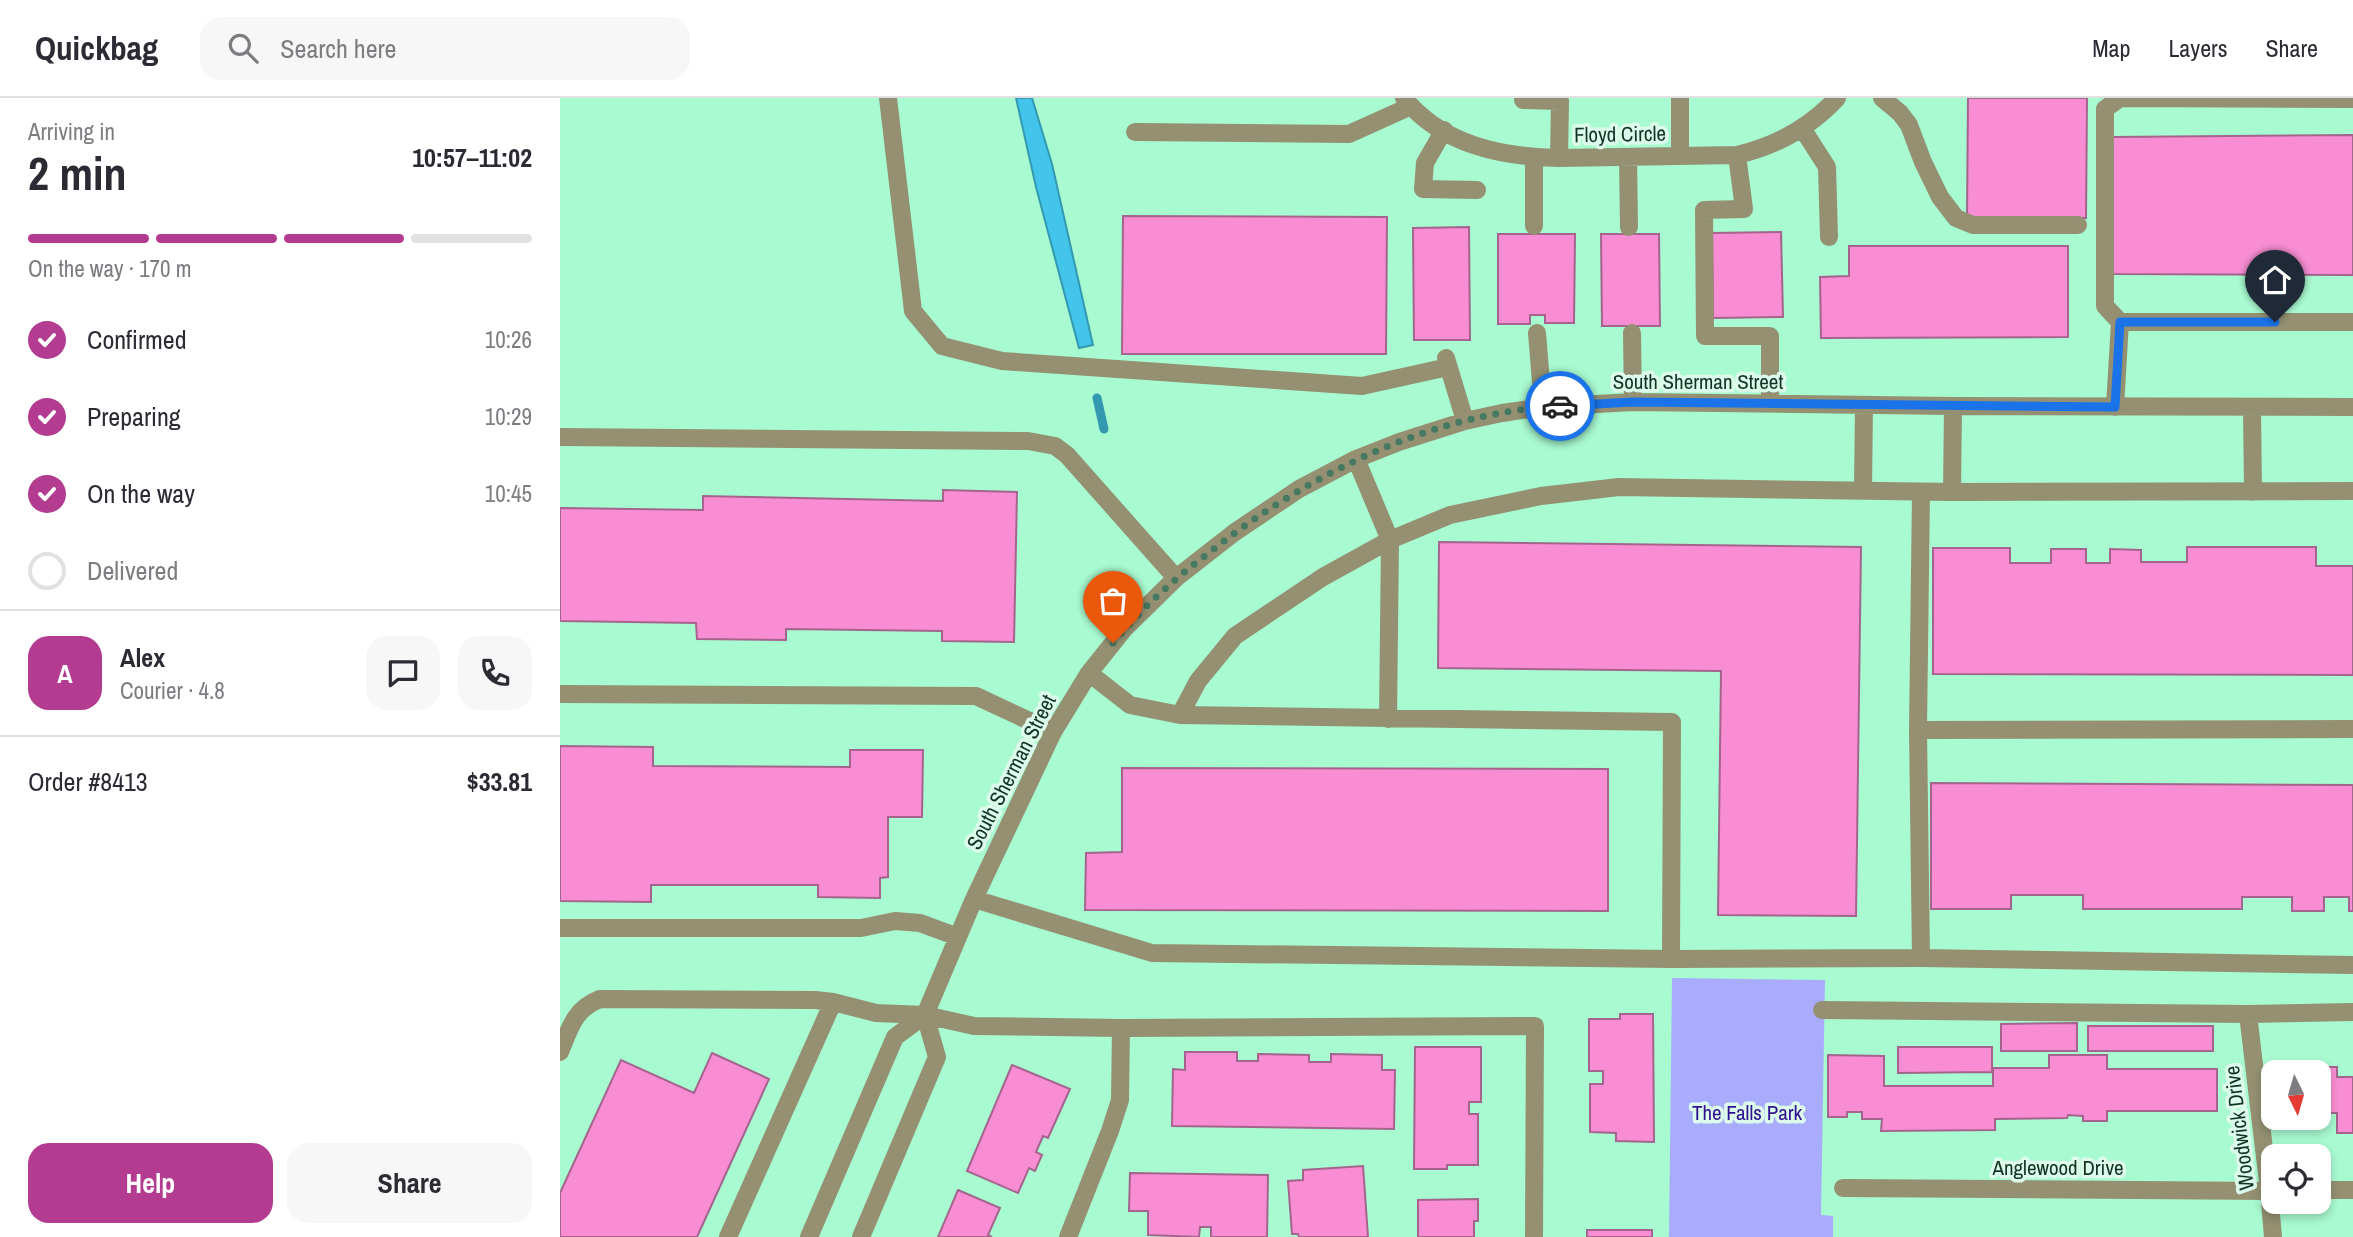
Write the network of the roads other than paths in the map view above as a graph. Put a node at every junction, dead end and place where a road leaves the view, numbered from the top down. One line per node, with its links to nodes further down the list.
1 (888, 98): 33 (street)
2 (1523, 98): 15 (street)
3 (1680, 98): 12 (street)
4 (1837, 98): 8 (street, Floyd Circle)
5 (1882, 98): 17 (street)
6 (2353, 99): 21 (street)
7 (1408, 102): 9 (street, Floyd Circle); 10 (street)
8 (1802, 128): 11 (street, Floyd Circle); 20 (street)
9 (1444, 130): 14 (street, Floyd Circle); 16 (street)
10 (1135, 132)
11 (1737, 155): 12 (street, Floyd Circle); 26 (street)
12 (1680, 156): 13 (street, Floyd Circle)
13 (1628, 157): 15 (street, Floyd Circle); 19 (street)
14 (1534, 158): 15 (street, Floyd Circle); 18 (street)
15 (1559, 158)
16 (1477, 190)
17 (2078, 225)
18 (1534, 226)
19 (1629, 227)
20 (1829, 237)
21 (2120, 322): 22 (street); 30 (street)
22 (2353, 322)
23 (1537, 333): 29 (street)
24 (1632, 333): 25 (street)
25 (1633, 402): 26 (street, South Sherman Street); 29 (street, South Sherman Street)
26 (1770, 403): 27 (street, South Sherman Street)
27 (1864, 405): 28 (street, South Sherman Street); 36 (street)
28 (1952, 406): 30 (street, South Sherman Street); 39 (street)
29 (1543, 407): 33 (street, South Sherman Street)
30 (2115, 407): 31 (street, South Sherman Street)
31 (2252, 407): 32 (street, South Sherman Street); 40 (street)
32 (2353, 407)
33 (1465, 421): 35 (street, South Sherman Street)
34 (560, 437): 42 (street)
35 (1356, 459): 41 (street); 42 (street, South Sherman Street)
36 (1863, 491): 38 (street); 41 (street)
37 (2353, 491): 40 (street)
38 (1921, 492): 39 (street); 48 (street)
39 (1952, 492): 40 (street)
40 (2253, 492)
41 (1390, 540): 45 (street); 46 (street)
42 (1176, 578): 43 (street, South Sherman Street)
43 (1089, 673): 45 (street); 49 (street, South Sherman Street)
44 (560, 694): 49 (street)
45 (1181, 715): 46 (street)
46 (1388, 719): 54 (street)
47 (2353, 729): 48 (street)
48 (1918, 730): 53 (street)
49 (1053, 732): 50 (street, South Sherman Street)
50 (974, 899): 52 (street, South Sherman Street); 54 (street)
51 (560, 928): 52 (street)
52 (958, 937): 60 (street, South Sherman Street)
53 (1921, 958): 54 (street); 55 (street)
54 (1671, 959)
55 (2353, 965)
56 (833, 1002): 60 (street); 62 (street); 69 (street)
57 (1822, 1010): 59 (street)
58 (2353, 1012): 59 (street)
59 (2248, 1014): 63 (street, Woodwick Drive)
60 (925, 1015): 61 (street); 70 (street); 71 (street)
61 (1121, 1028): 72 (street); 73 (street)
62 (560, 1052)
63 (2265, 1144)
64 (1843, 1188): 66 (street, Anglewood Drive)
65 (2331, 1190): 67 (street)
66 (2261, 1191)
67 (2353, 1191)
68 (2272, 1214): 74 (street, Woodwick Drive)
69 (728, 1237)
70 (809, 1237)
71 (861, 1237)
72 (1068, 1237)
73 (1534, 1237)
74 (2273, 1237)

